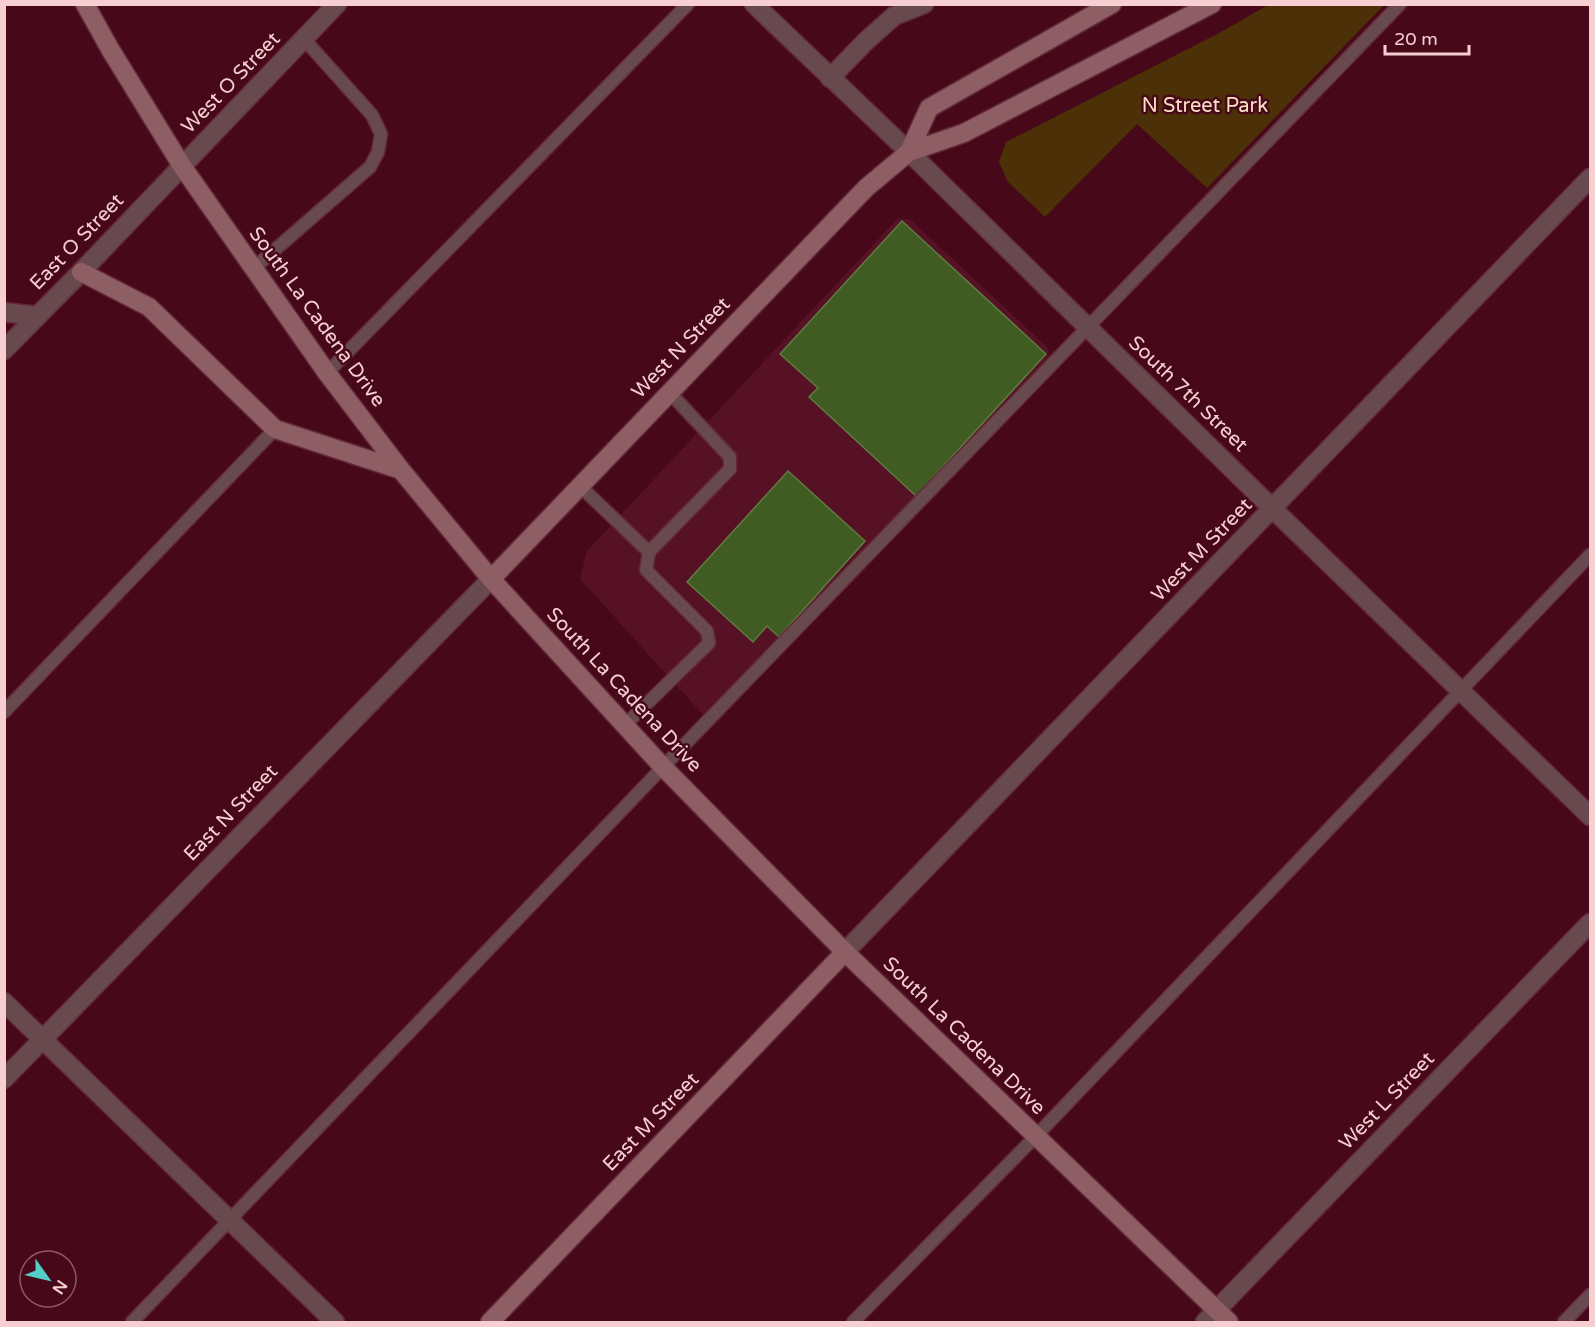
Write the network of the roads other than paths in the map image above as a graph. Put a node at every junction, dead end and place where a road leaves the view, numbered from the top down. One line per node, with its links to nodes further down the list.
1 (85, 4): 12 (main road, South La Cadena Drive)
2 (337, 4): 9 (street, West O Street)
3 (688, 4): 20 (lane)
4 (754, 4): 10 (street, South 7th Street)
5 (924, 4): 10 (street)
6 (1112, 4): 11 (main road, West N Street)
7 (1212, 4): 11 (main road, West N Street)
8 (1400, 4): 18 (lane)
9 (304, 39): 12 (street, West O Street); 14 (lane)
10 (830, 78): 11 (street, South 7th Street)
11 (909, 152): 18 (street, South 7th Street); 21 (main road, West N Street)
12 (182, 166): 14 (main road, South La Cadena Drive); 15 (street, East O Street)
13 (1590, 178): 25 (street, West M Street)
14 (254, 268): 20 (main road, South La Cadena Drive)
15 (81, 272): 17 (street, East O Street); 22 (main road)
16 (4, 312): 17 (street)
17 (37, 315): 19 (street, East O Street)
18 (1088, 327): 25 (street, South 7th Street); 32 (lane)
19 (4, 350)
20 (327, 373): 23 (main road, South La Cadena Drive)
21 (669, 393): 24 (main road, West N Street); 26 (lane)
22 (275, 429): 23 (main road); 30 (lane)
23 (401, 470): 28 (main road, South La Cadena Drive)
24 (580, 486): 26 (lane); 28 (main road, West N Street)
25 (1273, 509): 29 (street, South 7th Street); 35 (street, West M Street)
26 (649, 552): 31 (lane)
27 (1590, 555): 29 (lane)
28 (491, 579): 31 (main road, South La Cadena Drive); 37 (street, East N Street)
29 (1461, 690): 33 (street, South 7th Street); 39 (lane)
30 (4, 712)
31 (625, 724): 32 (main road, South La Cadena Drive)
32 (663, 766): 35 (main road, South La Cadena Drive); 40 (lane)
33 (1590, 816)
34 (1590, 923): 42 (street, West L Street)
35 (844, 952): 39 (main road, South La Cadena Drive); 45 (main road, East M Street)
36 (4, 1002): 37 (street)
37 (43, 1039): 38 (street, East N Street); 40 (street)
38 (4, 1079)
39 (1036, 1136): 42 (main road, South La Cadena Drive); 46 (lane)
40 (230, 1221): 43 (lane); 44 (street)
41 (1590, 1295): 47 (lane)
42 (1217, 1318)
43 (132, 1323)
44 (335, 1323)
45 (490, 1323)
46 (853, 1323)
47 (1564, 1323)

